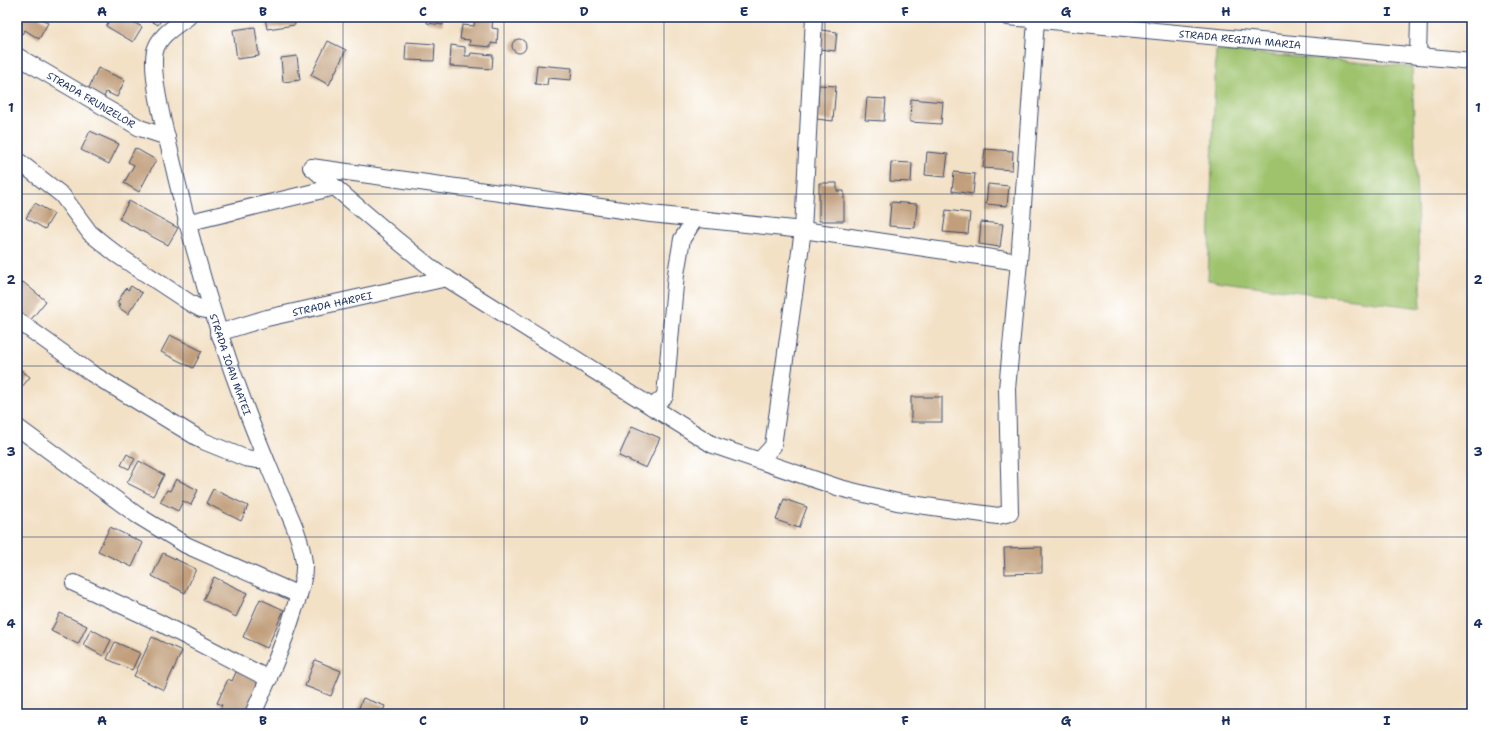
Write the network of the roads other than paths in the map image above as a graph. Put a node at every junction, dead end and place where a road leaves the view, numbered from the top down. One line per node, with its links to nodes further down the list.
1 (188, 17): 9 (street, STRADA IOAN MATEI)
2 (814, 17): 14 (street)
3 (1008, 17): 5 (street, STRADA REGINA MARIA)
4 (1419, 17): 7 (street)
5 (1036, 20): 7 (street, STRADA REGINA MARIA); 15 (street)
6 (17, 56): 9 (street, STRADA FRUNZELOR)
7 (1418, 56): 8 (street, STRADA REGINA MARIA)
8 (1472, 61)
9 (167, 137): 13 (street, STRADA IOAN MATEI)
10 (17, 160): 17 (street)
11 (335, 188): 12 (street); 13 (street); 16 (street)
12 (695, 219): 14 (street); 20 (street)
13 (186, 223): 17 (street, STRADA IOAN MATEI)
14 (803, 230): 15 (street); 23 (street)
15 (1019, 262): 23 (street)
16 (448, 278): 19 (street, STRADA HARPEI); 20 (street)
17 (210, 310): 19 (street, STRADA IOAN MATEI)
18 (17, 320): 22 (street)
19 (218, 333): 22 (street, STRADA IOAN MATEI)
20 (652, 407): 23 (street)
21 (17, 427): 25 (street)
22 (265, 458): 25 (street, STRADA IOAN MATEI)
23 (760, 460)
24 (74, 583): 26 (street)
25 (299, 595): 26 (street, STRADA IOAN MATEI)
26 (268, 679): 27 (street, STRADA IOAN MATEI)
27 (252, 714)

